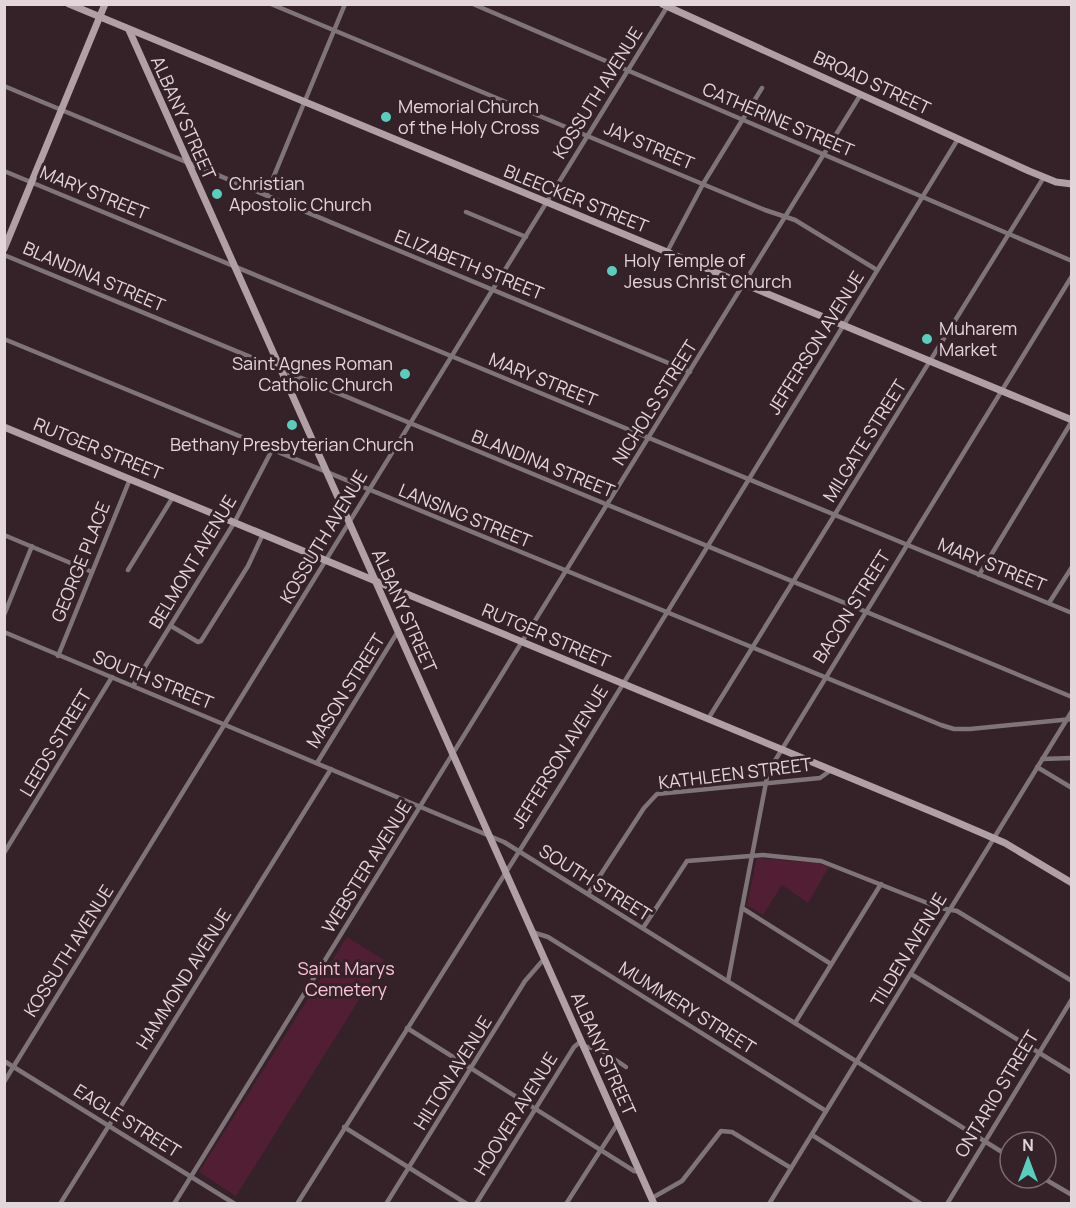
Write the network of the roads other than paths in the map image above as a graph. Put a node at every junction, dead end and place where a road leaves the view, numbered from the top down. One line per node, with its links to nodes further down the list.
1 (69, 4): 7 (street, BLEECKER STREET)
2 (105, 4): 7 (street)
3 (271, 4): 9 (street, JAY STREET)
4 (345, 4): 9 (street)
5 (473, 4): 10 (street, CATHERINE STREET)
6 (664, 6): 10 (street, KOSSUTH AVENUE); 13 (street, BROAD STREET)
7 (100, 17): 8 (street, BLEECKER STREET); 15 (street)
8 (129, 30): 14 (street, BLEECKER STREET); 20 (street, ALBANY STREET)
9 (334, 30): 14 (street); 17 (street, JAY STREET)
10 (628, 70): 16 (street, CATHERINE STREET); 17 (street, KOSSUTH AVENUE)
11 (4, 86): 15 (street, ELIZABETH STREET)
12 (762, 88): 16 (street)
13 (861, 94): 18 (street, BROAD STREET); 19 (street, NICHOLS STREET)
14 (304, 103): 26 (street); 28 (street, BLEECKER STREET)
15 (62, 111): 20 (street, ELIZABETH STREET); 23 (street)
16 (742, 119): 19 (street, CATHERINE STREET); 24 (street)
17 (588, 135): 24 (street, JAY STREET); 28 (street, KOSSUTH AVENUE)
18 (958, 139): 22 (street, BROAD STREET); 27 (street, JEFFERSON AVENUE)
19 (824, 154): 27 (street, CATHERINE STREET); 30 (street, NICHOLS STREET)
20 (187, 163): 26 (street, ELIZABETH STREET); 37 (street, ALBANY STREET)
21 (4, 171): 23 (street, MARY STREET)
22 (1044, 177): 25 (street, BROAD STREET); 31 (street, MILGATE STREET)
23 (33, 183): 33 (street); 37 (street, MARY STREET)
24 (703, 184): 30 (street, JAY STREET); 34 (street)
25 (1071, 184)
26 (266, 195): 41 (street, ELIZABETH STREET)
27 (921, 198): 31 (street, CATHERINE STREET); 38 (street, JEFFERSON AVENUE)
28 (547, 203): 32 (street, KOSSUTH AVENUE); 34 (street, BLEECKER STREET)
29 (466, 212): 32 (street)
30 (786, 216): 38 (street, JAY STREET); 40 (street, NICHOLS STREET)
31 (1008, 235): 36 (street, CATHERINE STREET); 45 (street, MILGATE STREET)
32 (526, 237): 41 (street, KOSSUTH AVENUE)
33 (4, 249)
34 (667, 252): 40 (street, BLEECKER STREET)
35 (4, 255): 46 (street, BLANDINA STREET)
36 (1071, 261)
37 (232, 265): 44 (street, MARY STREET); 46 (street, ALBANY STREET)
38 (877, 270): 42 (street, JEFFERSON AVENUE)
39 (1071, 276): 48 (street, BACON STREET)
40 (746, 285): 42 (street, BLEECKER STREET); 47 (street, NICHOLS STREET)
41 (493, 289): 44 (street, KOSSUTH AVENUE); 47 (street, ELIZABETH STREET)
42 (843, 325): 45 (street, BLEECKER STREET); 56 (street, JEFFERSON AVENUE)
43 (4, 339): 53 (street, LANSING STREET)
44 (452, 357): 50 (street, KOSSUTH AVENUE); 52 (street, MARY STREET)
45 (931, 361): 48 (street, BLEECKER STREET); 60 (street, MILGATE STREET)
46 (279, 369): 50 (street, BLANDINA STREET); 54 (street, ALBANY STREET)
47 (690, 372): 52 (street, NICHOLS STREET)
48 (1002, 391): 49 (street, BLEECKER STREET); 65 (street, BACON STREET)
49 (1071, 420): 73 (street)
50 (411, 424): 57 (street, KOSSUTH AVENUE); 59 (street, BLANDINA STREET)
51 (4, 427): 55 (street, RUTGER STREET)
52 (649, 438): 56 (street, MARY STREET); 59 (street, NICHOLS STREET)
53 (272, 450): 54 (street, LANSING STREET); 61 (street, BELMONT AVENUE)
54 (327, 473): 57 (street, LANSING STREET); 62 (street, ALBANY STREET)
55 (130, 479): 58 (street, RUTGER STREET); 71 (street, GEORGE PLACE)
56 (747, 479): 60 (street, MARY STREET); 67 (street, JEFFERSON AVENUE)
57 (369, 490): 62 (street, KOSSUTH AVENUE); 72 (street, LANSING STREET)
58 (173, 497): 61 (street, RUTGER STREET); 70 (street)
59 (608, 505): 67 (street, BLANDINA STREET); 72 (street, NICHOLS STREET)
60 (835, 515): 65 (street, MARY STREET); 75 (street, MILGATE STREET)
61 (234, 523): 63 (street, RUTGER STREET); 81 (street, BELMONT AVENUE)
62 (349, 523): 68 (street, KOSSUTH AVENUE); 74 (street, ALBANY STREET)
63 (263, 534): 68 (street, RUTGER STREET); 81 (street)
64 (4, 535): 66 (street)
65 (907, 545): 73 (street, MARY STREET); 77 (street, BACON STREET)
66 (32, 546): 71 (street); 80 (street)
67 (706, 546): 75 (street, BLANDINA STREET); 78 (street, JEFFERSON AVENUE)
68 (326, 560): 74 (street, RUTGER STREET); 95 (street, KOSSUTH AVENUE)
69 (1071, 567): 76 (street)
70 (128, 570)
71 (92, 572): 86 (street, GEORGE PLACE)
72 (567, 572): 78 (street, LANSING STREET); 84 (street, NICHOLS STREET)
73 (979, 575): 76 (street, MARY STREET)
74 (374, 580): 83 (street, ALBANY STREET); 84 (street, RUTGER STREET)
75 (794, 582): 77 (street, BLANDINA STREET); 85 (street, MILGATE STREET)
76 (1049, 603): 79 (street, MARY STREET)
77 (865, 612): 88 (street, BACON STREET); 91 (street, BLANDINA STREET)
78 (664, 613): 85 (street, LANSING STREET); 89 (street, JEFFERSON AVENUE)
79 (1071, 613)
80 (4, 615)
81 (171, 626): 90 (street, BELMONT AVENUE)
82 (4, 633): 86 (street, SOUTH STREET)
83 (397, 633): 97 (street, ALBANY STREET); 100 (street, MASON STREET)
84 (523, 642): 89 (street, RUTGER STREET); 97 (street, NICHOLS STREET)
85 (752, 649): 88 (street, LANSING STREET); 93 (street, MILGATE STREET)
86 (58, 656): 87 (street, SOUTH STREET)
87 (112, 677): 90 (street, SOUTH STREET); 110 (street, LEEDS STREET)
88 (825, 678): 94 (street, LANSING STREET); 96 (street, BACON STREET)
89 (621, 683): 93 (street, RUTGER STREET); 109 (street, JEFFERSON AVENUE)
90 (134, 686): 95 (street, SOUTH STREET)
91 (1071, 697)
92 (1071, 711): 94 (street, TILDEN AVENUE)
93 (708, 719): 96 (street, RUTGER STREET)
94 (1069, 719): 99 (street, TILDEN AVENUE)
95 (225, 724): 100 (street, SOUTH STREET); 132 (street, KOSSUTH AVENUE)
96 (782, 750): 103 (street, RUTGER STREET); 104 (street, BACON STREET)
97 (452, 755): 106 (street, WEBSTER AVENUE); 107 (street, ALBANY STREET)
98 (1071, 758): 99 (street)
99 (1042, 759): 101 (street, TILDEN AVENUE)
100 (317, 763): 102 (street, SOUTH STREET)
101 (1037, 767): 105 (street); 108 (street, TILDEN AVENUE)
102 (331, 769): 106 (street, SOUTH STREET); 140 (street, HAMMOND AVENUE)
103 (831, 770): 104 (street, KATHLEEN STREET); 108 (street, RUTGER STREET)
104 (765, 783): 111 (street, BACON STREET); 115 (street, KATHLEEN STREET)
105 (1071, 788)
106 (421, 805): 107 (street, SOUTH STREET); 149 (street, WEBSTER AVENUE)
107 (486, 833): 109 (street, SOUTH STREET); 112 (street, ALBANY STREET)
108 (993, 838): 113 (street, RUTGER STREET); 117 (street, TILDEN AVENUE)
109 (518, 850): 112 (street, JEFFERSON AVENUE); 115 (street, SOUTH STREET)
110 (4, 853)
111 (752, 855): 114 (street); 116 (street, BACON STREET); 118 (street)
112 (504, 872): 119 (street, ALBANY STREET); 127 (street, JEFFERSON AVENUE)
113 (1071, 883)
114 (881, 884): 117 (street); 121 (street)
115 (588, 894): 118 (street, SOUTH STREET)
116 (742, 908): 121 (street); 123 (street, BACON STREET)
117 (950, 909): 122 (street, TILDEN AVENUE); 124 (street)
118 (643, 928): 123 (street, SOUTH STREET)
119 (532, 932): 120 (street, ALBANY STREET); 138 (street, MUMMERY STREET)
120 (544, 959): 128 (street, ALBANY STREET); 134 (street, HILTON AVENUE)
121 (831, 964): 126 (street)
122 (911, 974): 129 (street); 131 (street, TILDEN AVENUE)
123 (728, 981): 126 (street, SOUTH STREET)
124 (1071, 981)
125 (1071, 999): 129 (street, ONTARIO STREET)
126 (795, 1023): 131 (street, SOUTH STREET)
127 (406, 1028): 134 (street); 141 (street, JEFFERSON AVENUE)
128 (582, 1044): 133 (street); 137 (street, HOOVER AVENUE); 139 (street, ALBANY STREET)
129 (1039, 1053): 135 (street); 143 (street, ONTARIO STREET)
130 (4, 1061): 132 (street, EAGLE STREET)
131 (857, 1062): 138 (street, TILDEN AVENUE); 143 (street, SOUTH STREET)
132 (14, 1067): 136 (street, KOSSUTH AVENUE); 140 (street, EAGLE STREET)
133 (626, 1067)
134 (471, 1069): 137 (street); 146 (street, HILTON AVENUE)
135 (1071, 1073)
136 (4, 1082)
137 (536, 1108): 144 (street); 160 (street, HOOVER AVENUE)
138 (826, 1112): 142 (street, TILDEN AVENUE)
139 (618, 1123): 144 (street); 148 (street, ALBANY STREET)
140 (109, 1126): 149 (street, EAGLE STREET); 154 (street, HAMMOND AVENUE)
141 (344, 1127): 146 (street); 157 (street, JEFFERSON AVENUE)
142 (812, 1135): 147 (street, TILDEN AVENUE); 163 (street)
143 (984, 1141): 145 (street, SOUTH STREET); 164 (street, ONTARIO STREET)
144 (599, 1149): 148 (street); 161 (street)
145 (998, 1150)
146 (409, 1167): 158 (street, HILTON AVENUE); 159 (street)
147 (791, 1168): 152 (street); 153 (street, TILDEN AVENUE)
148 (640, 1172): 152 (street, ALBANY STREET)
149 (191, 1176): 155 (street, WEBSTER AVENUE); 156 (street, EAGLE STREET)
150 (1058, 1187): 151 (street)
151 (1071, 1195)
152 (653, 1201)
153 (771, 1201): 162 (street)
154 (60, 1203)
155 (174, 1203)
156 (235, 1203)
157 (297, 1203)
158 (386, 1203)
159 (467, 1203)
160 (476, 1203)
161 (566, 1203)
162 (780, 1203)
163 (921, 1203)
164 (946, 1203)

